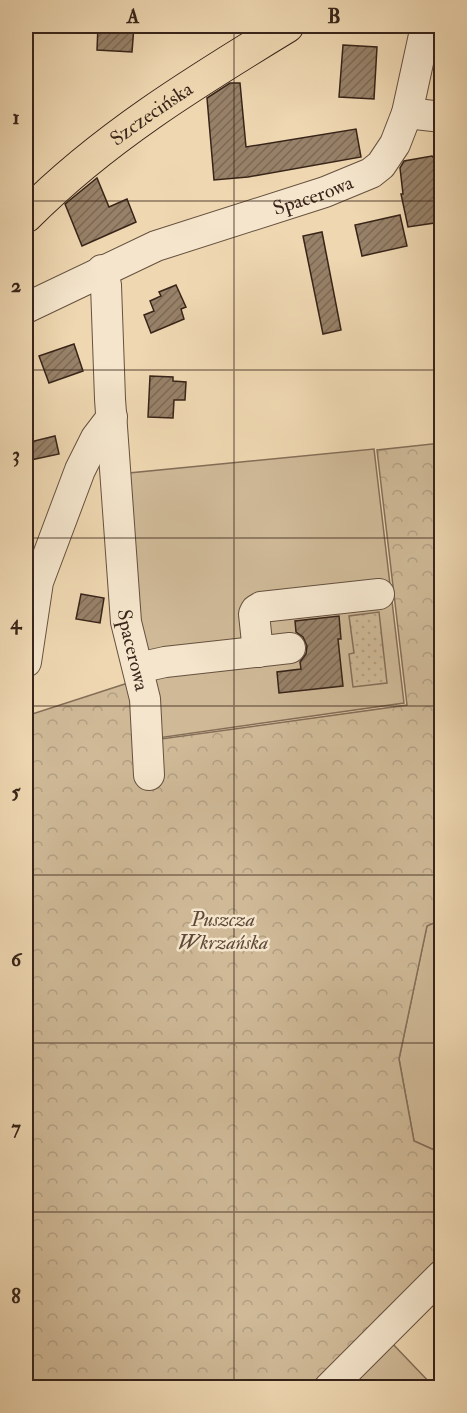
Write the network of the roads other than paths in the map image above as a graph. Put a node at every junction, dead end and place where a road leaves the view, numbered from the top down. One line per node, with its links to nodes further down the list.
1 (253, 26): 6 (main road, Szczecińska)
2 (287, 26): 7 (main road, Szczecińska)
3 (426, 26): 4 (street, Spacerowa)
4 (407, 112): 5 (street); 8 (street, Spacerowa)
5 (441, 117)
6 (26, 189)
7 (26, 216)
8 (102, 270): 9 (street, Spacerowa); 10 (street, Spacerowa)
9 (26, 308)
10 (112, 417): 14 (street); 15 (street, Spacerowa)
11 (379, 594): 13 (street)
12 (290, 648): 13 (street)
13 (258, 652): 15 (street)
14 (26, 662)
15 (138, 668): 16 (street, Spacerowa)
16 (149, 775)
17 (441, 1275): 18 (street)
18 (329, 1388)

